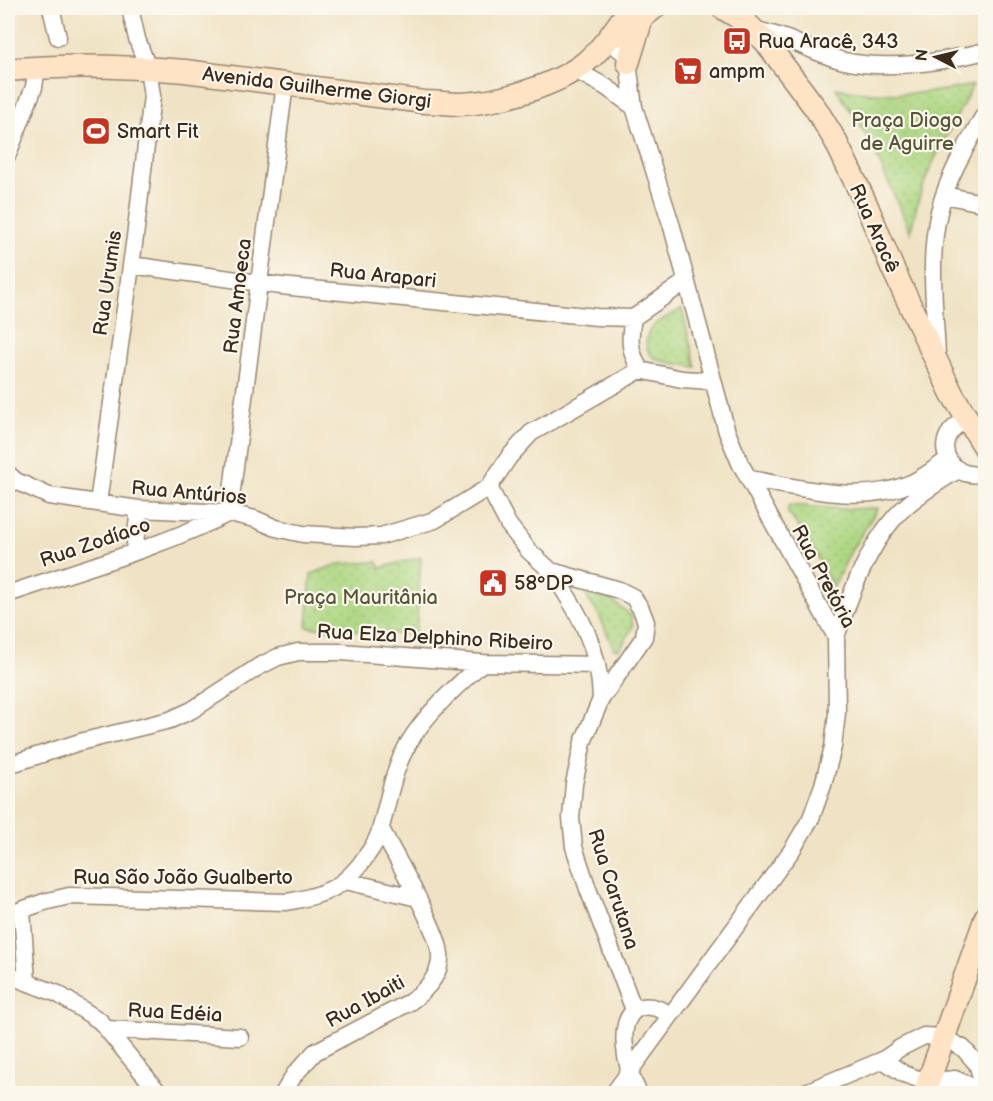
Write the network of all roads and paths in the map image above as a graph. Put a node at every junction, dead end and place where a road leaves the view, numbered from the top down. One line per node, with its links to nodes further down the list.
1 (51, 8): 6 (street)
2 (130, 8): 11 (street, Rua Urumis)
3 (723, 8): 5 (street, Rua Aracê)
4 (642, 11): 7 (street, Avenida Guilherme Giorgi); 9 (street)
5 (744, 19): 8 (street); 24 (street, Rua Aracê)
6 (58, 37)
7 (608, 40): 9 (street); 13 (street, Avenida Guilherme Giorgi)
8 (986, 51)
9 (628, 63): 15 (street, Rua Pretória)
10 (37, 67): 11 (street, Avenida Guilherme Giorgi); 12 (street, Avenida Guilherme Giorgi); 17 (street)
11 (148, 68): 14 (street, Avenida Guilherme Giorgi); 20 (street, Rua Urumis)
12 (8, 69)
13 (575, 70): 14 (street, Avenida Guilherme Giorgi); 15 (street)
14 (285, 84): 22 (street, Rua Amoeca)
15 (634, 107): 21 (street, Rua Pretória)
16 (986, 112): 18 (street)
17 (8, 154)
18 (945, 195): 19 (street); 24 (street)
19 (986, 204)
20 (131, 265): 22 (street, Rua Arapari); 35 (street, Rua Urumis)
21 (685, 282): 23 (street); 26 (street, Rua Pretória)
22 (260, 283): 23 (street, Rua Arapari); 37 (street, Rua Amoeca)
23 (633, 318): 25 (street)
24 (937, 363): 27 (street, Rua Aracê)
25 (640, 370): 26 (street); 33 (street, Rua Antúrios)
26 (712, 381): 32 (street, Rua Pretória)
27 (968, 420): 28 (street, Rua Aracê); 29 (street)
28 (986, 449)
29 (953, 465): 30 (street); 34 (street); 38 (street)
30 (986, 472)
31 (8, 474): 35 (street, Rua Antúrios)
32 (748, 479): 34 (street); 42 (street, Rua Pretória)
33 (489, 487): 37 (street, Rua Antúrios); 40 (street, Rua Carutana)
34 (883, 492): 38 (street)
35 (98, 503): 36 (street, Rua Antúrios)
36 (139, 509): 37 (street, Rua Antúrios); 39 (street)
37 (229, 513): 39 (street, Rua Zodíaco)
38 (896, 516): 42 (street)
39 (134, 551): 41 (street, Rua Zodíaco)
40 (551, 571): 44 (street); 45 (street, Rua Carutana)
41 (8, 594)
42 (836, 637): 55 (street, Rua Pretória)
43 (482, 663): 44 (street, Rua Elza Delphino Ribeiro); 46 (street, Rua Elza Delphino Ribeiro); 47 (street, Rua São João Gualberto)
44 (597, 665): 45 (street)
45 (601, 699): 54 (street, Rua Carutana)
46 (8, 765)
47 (381, 829): 48 (street, Rua São João Gualberto); 49 (street, Rua Ibaiti)
48 (346, 881): 49 (street); 50 (street, Rua São João Gualberto)
49 (418, 898): 64 (street, Rua Ibaiti)
50 (15, 912): 53 (street)
51 (986, 917): 58 (street)
52 (8, 975): 53 (street)
53 (27, 982): 56 (street)
54 (634, 1010): 55 (street); 60 (street)
55 (671, 1015): 60 (street, Rua Pretória)
56 (107, 1029): 57 (street, Rua Edéia); 63 (street)
57 (240, 1037)
58 (942, 1037): 59 (street); 61 (street); 62 (street)
59 (883, 1060): 61 (street); 67 (street)
60 (630, 1071): 65 (street, Rua Pretória); 66 (street)
61 (926, 1088): 62 (street)
62 (985, 1093)
63 (160, 1094)
64 (283, 1094)
65 (613, 1094)
66 (639, 1094)
67 (801, 1094)

